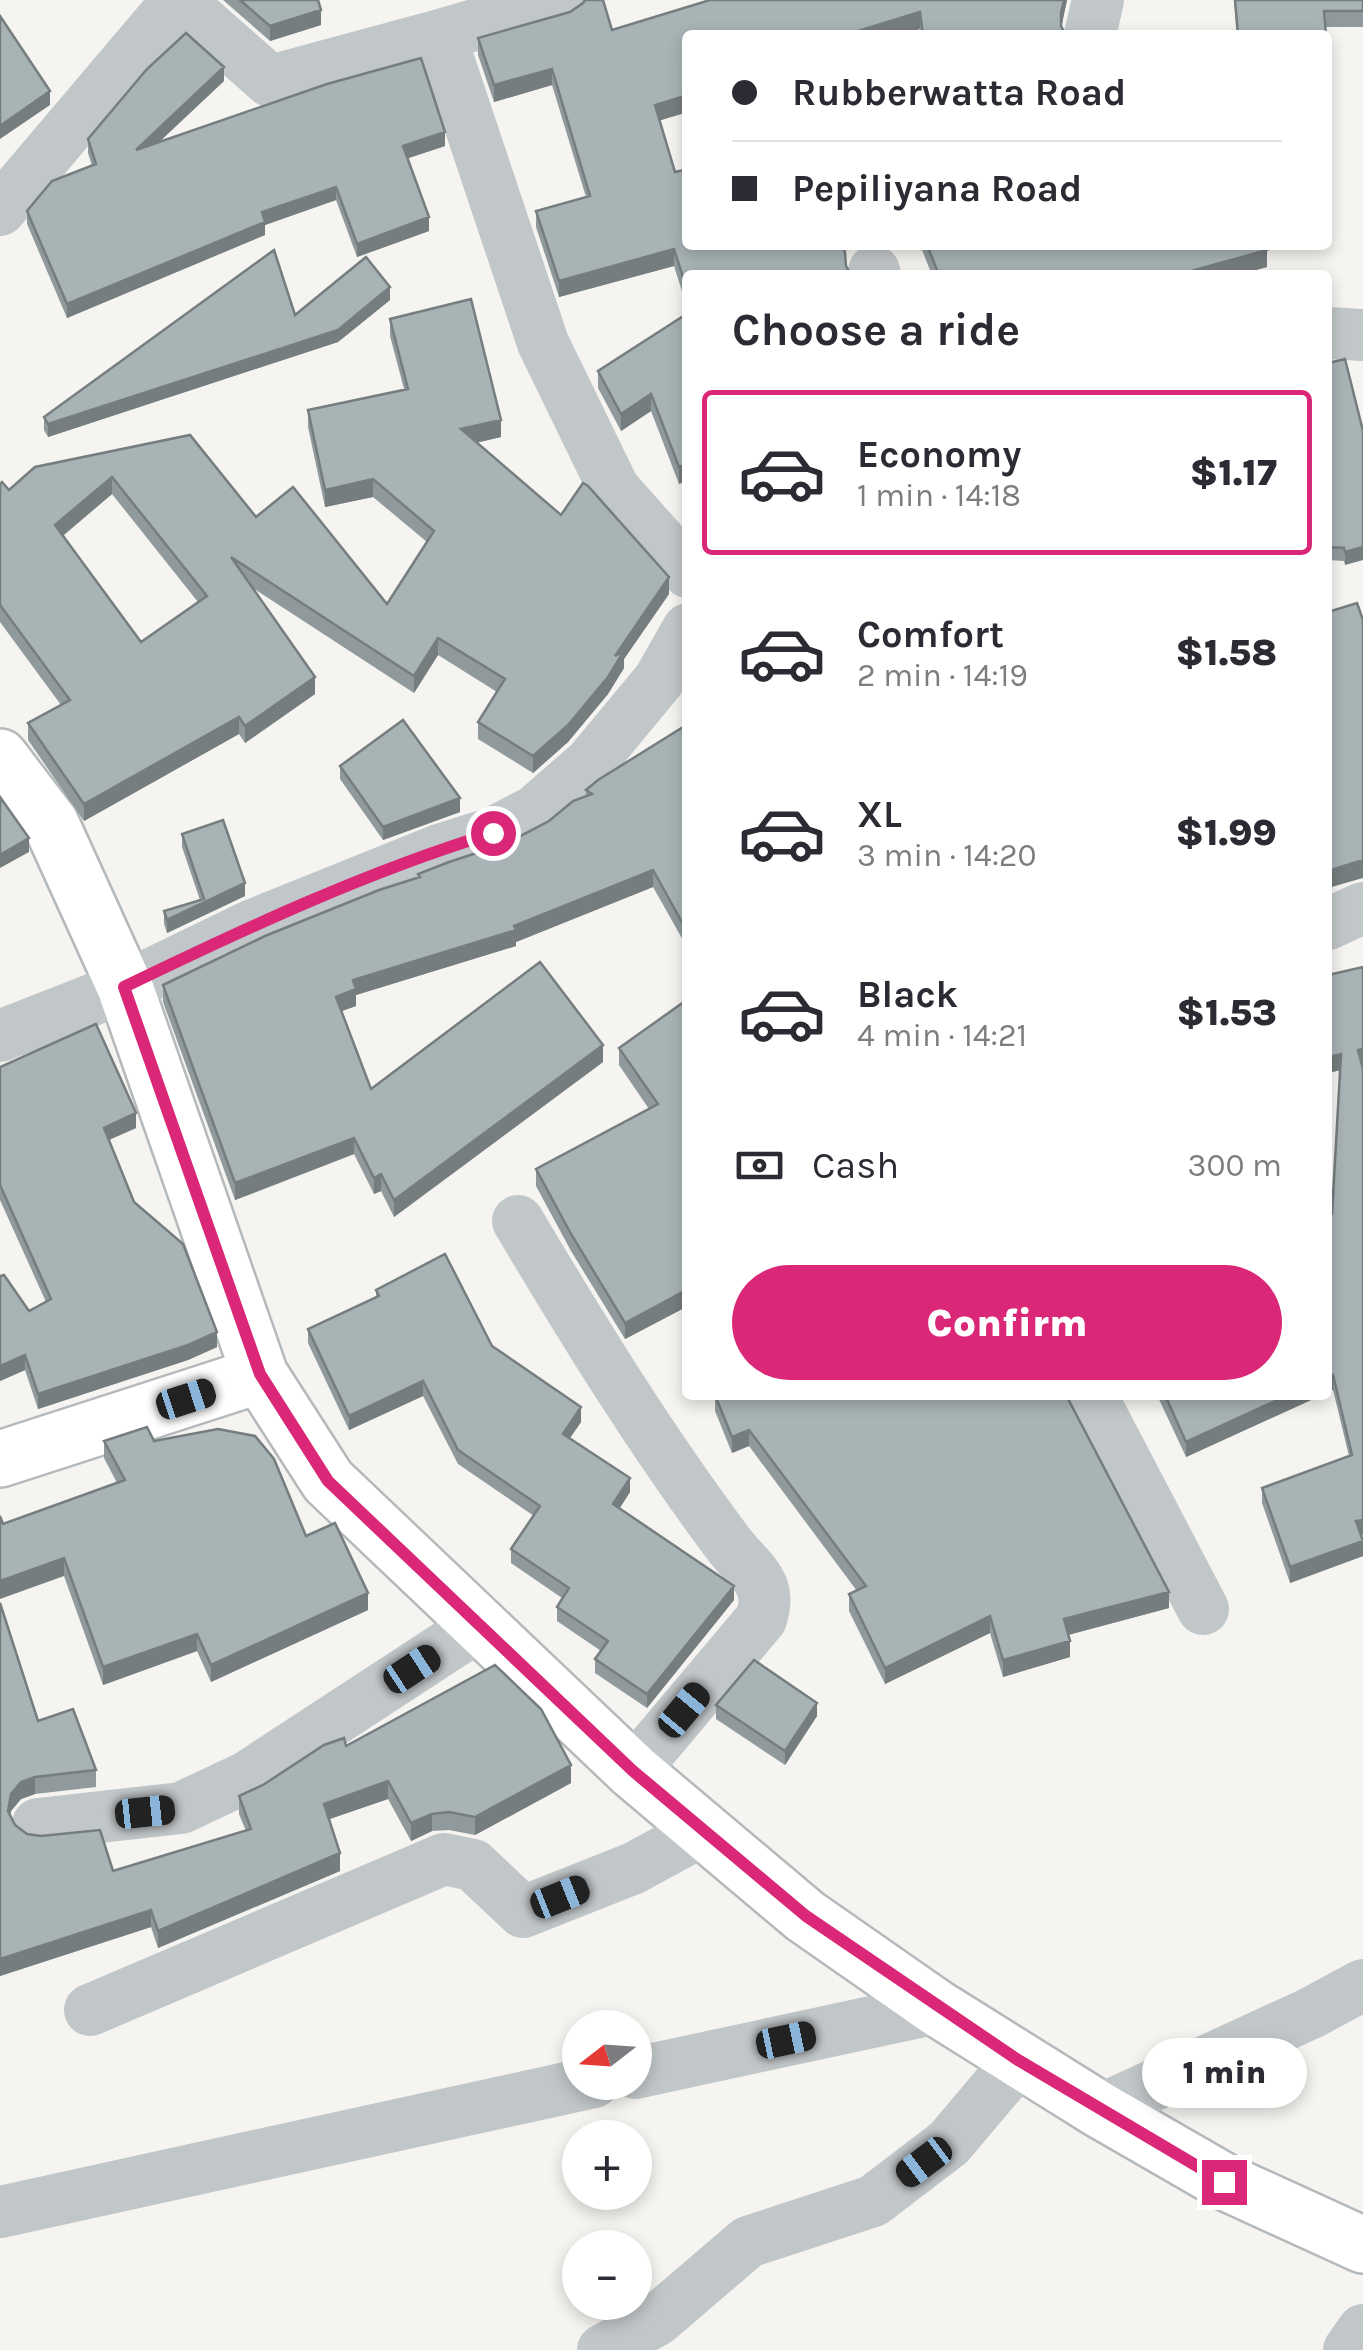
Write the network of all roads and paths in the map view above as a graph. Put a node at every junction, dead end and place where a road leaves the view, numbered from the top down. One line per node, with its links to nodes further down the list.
1 (178, 0): 5 (street); 6 (street)
2 (560, 0): 5 (street)
3 (1098, 0): 4 (street)
4 (1091, 30)
5 (440, 35): 9 (street)
6 (0, 210)
7 (1332, 334): 8 (street)
8 (1363, 335)
9 (682, 565)
10 (682, 654): 11 (street)
11 (673, 694): 15 (street)
12 (0, 757): 15 (main road)
13 (1363, 908): 14 (street)
14 (1332, 922)
15 (124, 987): 16 (street); 18 (main road)
16 (0, 1036)
17 (518, 1221): 23 (street)
18 (260, 1374): 20 (main road); 22 (main road)
19 (1094, 1400): 21 (street)
20 (0, 1459)
21 (1203, 1609)
22 (478, 1626): 23 (main road); 24 (street)
23 (633, 1771): 25 (main road)
24 (38, 1824)
25 (702, 1831): 27 (main road); 28 (street)
26 (1363, 1986): 32 (street)
27 (937, 2008): 29 (main road); 30 (street)
28 (90, 2010)
29 (1018, 2060): 32 (main road); 36 (street)
30 (652, 2070)
31 (562, 2089): 33 (street)
32 (1100, 2110): 34 (main road)
33 (0, 2212)
34 (1363, 2246)
35 (1363, 2330): 37 (street)
36 (603, 2350)
37 (1349, 2350)

